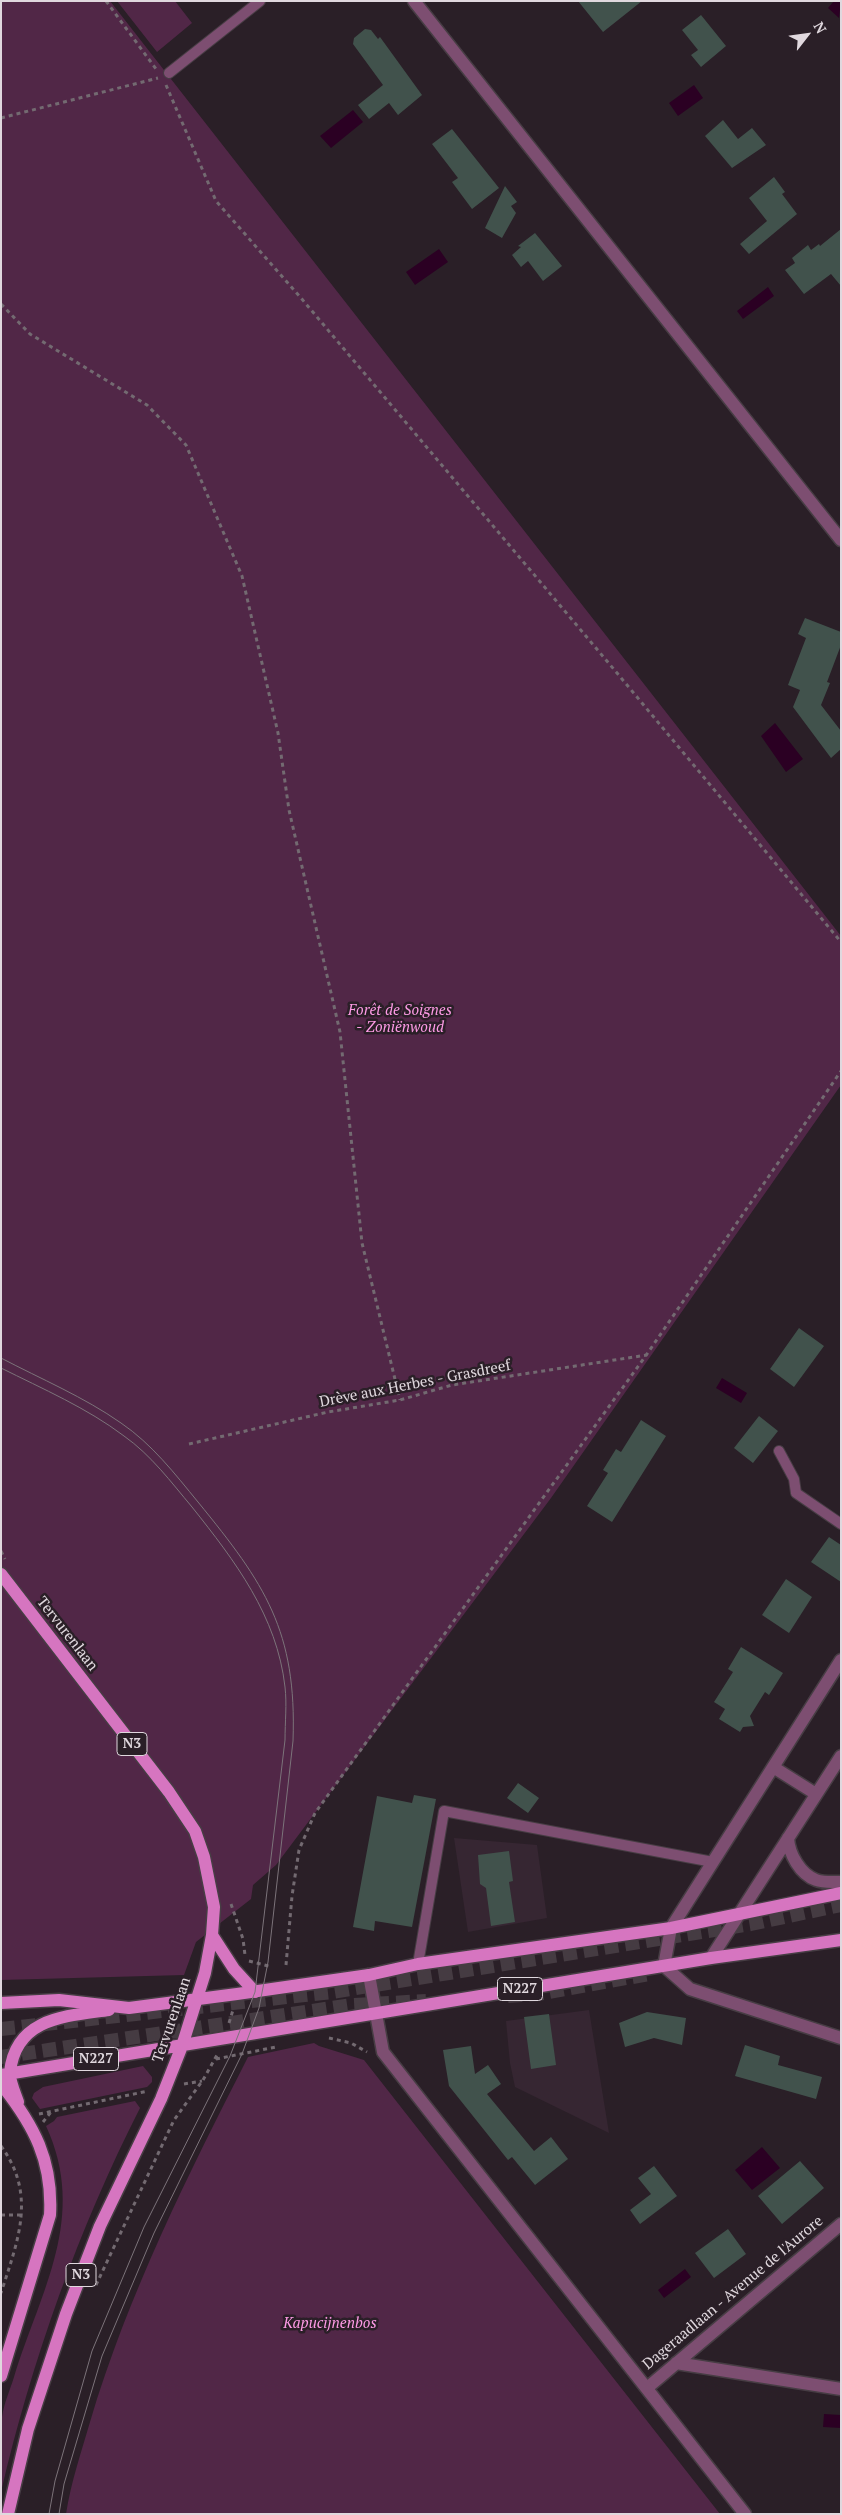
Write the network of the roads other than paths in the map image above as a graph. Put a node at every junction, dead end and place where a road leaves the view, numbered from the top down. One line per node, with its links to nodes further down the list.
1 (260, 1): 3 (lane)
2 (414, 1): 4 (street)
3 (165, 75)
4 (841, 540)
5 (779, 1450): 6 (lane)
6 (841, 1524)
7 (1, 1574): 18 (main road, Tervurenlaan / N3)
8 (841, 1660): 10 (street)
9 (841, 1756): 11 (street)
10 (773, 1767): 11 (street); 13 (street)
11 (816, 1794): 12 (street)
12 (788, 1838): 14 (street); 16 (street)
13 (713, 1862): 17 (street); 21 (lane)
14 (841, 1882)
15 (841, 1892): 16 (main road)
16 (738, 1915): 17 (main road); 20 (street)
17 (672, 1928): 21 (main road); 22 (street)
18 (212, 1935): 24 (main road); 25 (main road, Tervurenlaan / N3)
19 (841, 1940): 20 (main road, N227)
20 (710, 1958): 22 (main road, N227)
21 (418, 1964): 23 (main road)
22 (664, 1966): 28 (main road, N227); 29 (street)
23 (369, 1975): 24 (main road); 28 (street)
24 (255, 1992): 25 (main road)
25 (195, 2000): 27 (main road); 30 (main road, Tervurenlaan / N3)
26 (1, 2003): 27 (main road)
27 (129, 2008): 31 (main road)
28 (376, 2013): 30 (main road, N227); 37 (street)
29 (841, 2038)
30 (182, 2046): 31 (main road, N227); 39 (main road, Tervurenlaan / N3)
31 (5, 2074): 33 (main road)
32 (1, 2084): 33 (main road)
33 (19, 2107): 36 (main road)
34 (841, 2224): 35 (street, Dageraadlaan - Avenue de l'Aurore)
35 (676, 2363): 37 (street, Dageraadlaan - Avenue de l'Aurore); 38 (street)
36 (1, 2376)
37 (647, 2388): 40 (street)
38 (841, 2389)
39 (8, 2514)
40 (745, 2514)

